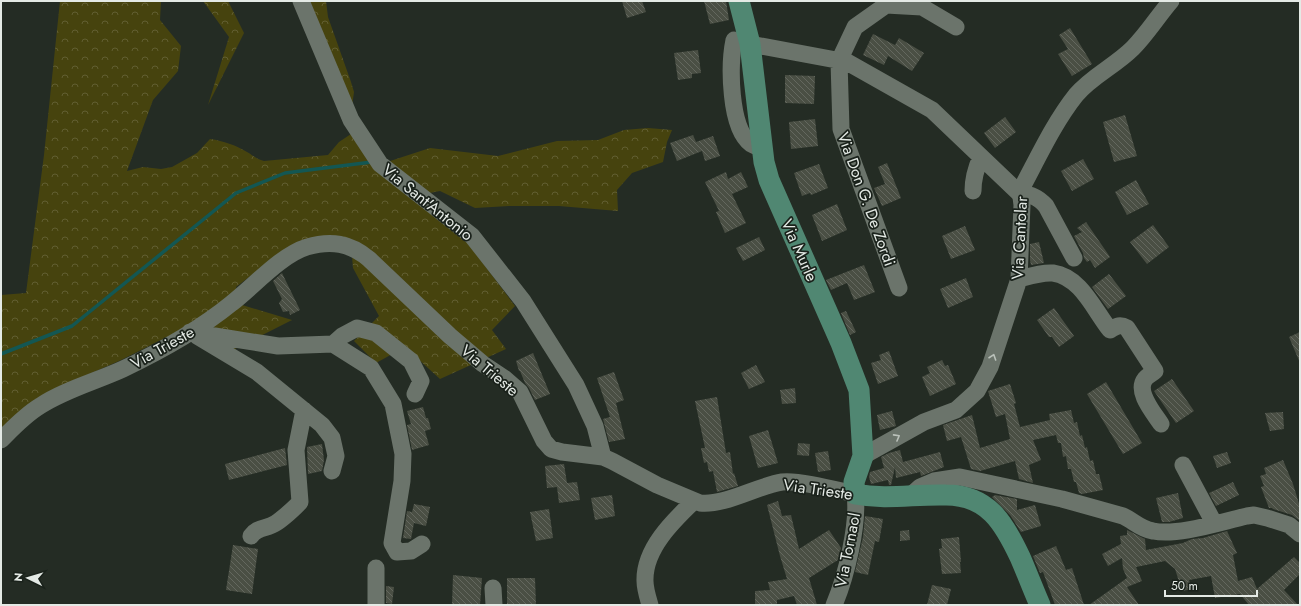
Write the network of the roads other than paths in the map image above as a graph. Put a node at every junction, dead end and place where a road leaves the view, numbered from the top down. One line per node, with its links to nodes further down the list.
1 (301, 1): 20 (street, Via Sant'Antonio)
2 (739, 1): 5 (main road, Via Murle)
3 (1171, 1): 9 (street, Via Cantolar)
4 (956, 27): 6 (street, Via Don G. De Zordi)
5 (742, 42): 6 (street); 19 (main road, Via Murle)
6 (839, 61): 7 (street); 12 (street, Via Don G. De Zordi)
7 (981, 157): 8 (street); 9 (street)
8 (973, 191)
9 (1019, 193): 10 (street); 11 (street, Via Cantolar)
10 (1074, 258)
11 (1017, 286): 17 (street); 19 (street, Via Cantolar, one-way to 11)
12 (899, 288)
13 (190, 332): 14 (street); 16 (street); 18 (street, Via Trieste); 20 (street, Via Trieste)
14 (333, 344): 15 (street); 29 (street)
15 (415, 394)
16 (304, 410): 22 (street); 28 (street)
17 (1161, 424)
18 (1, 440)
19 (863, 456): 23 (main road, Via Murle)
20 (603, 457): 25 (street, Via Trieste)
21 (1183, 465): 26 (street)
22 (332, 471)
23 (855, 494): 24 (main road, Via Trieste); 25 (street, Via Trieste); 35 (street, Via Tornaol)
24 (910, 496): 26 (street); 36 (main road, Via Trieste)
25 (694, 501): 34 (street)
26 (1214, 524): 27 (street)
27 (1300, 534)
28 (251, 536)
29 (422, 544)
30 (376, 568): 32 (street)
31 (493, 588): 33 (street)
32 (376, 605)
33 (494, 605)
34 (650, 605)
35 (834, 605)
36 (1040, 605)

